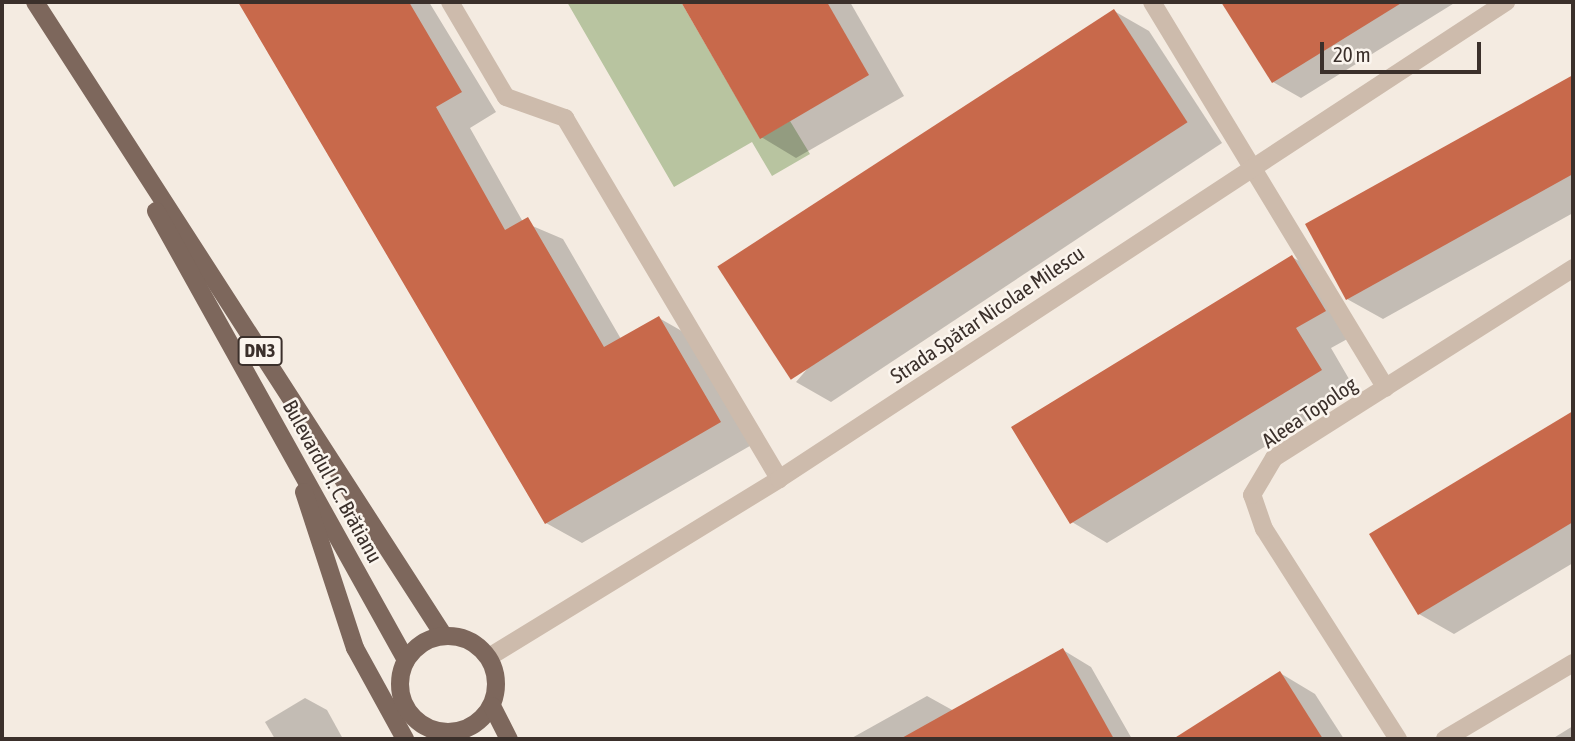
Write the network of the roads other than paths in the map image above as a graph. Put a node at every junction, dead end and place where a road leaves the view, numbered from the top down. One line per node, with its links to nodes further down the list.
1 (35, 2): 5 (main road, Bulevardul I. C. Brătianu / DN3)
2 (450, 2): 10 (street)
3 (1152, 2): 6 (street)
4 (1506, 2): 6 (street, Strada Spătar Nicolae Milescu)
5 (76, 67): 9 (main road, Bulevardul I. C. Brătianu / DN3); 11 (main road, Bulevardul I. C. Brătianu / DN3)
6 (1248, 167): 8 (street); 10 (street, Strada Spătar Nicolae Milescu)
7 (1573, 268): 8 (street, Aleea Topolog)
8 (1386, 388): 19 (street, Aleea Topolog)
9 (292, 455): 13 (main road, Bulevardul I. C. Brătianu / DN3); 17 (main road)
10 (779, 479): 12 (street, Strada Spătar Nicolae Milescu)
11 (444, 636): 12 (main road); 13 (main road)
12 (489, 657): 15 (main road)
13 (406, 660): 16 (main road)
14 (1573, 663): 20 (street)
15 (492, 706): 16 (main road); 18 (main road)
16 (453, 736)
17 (405, 739)
18 (509, 739)
19 (1398, 739)
20 (1446, 739)

